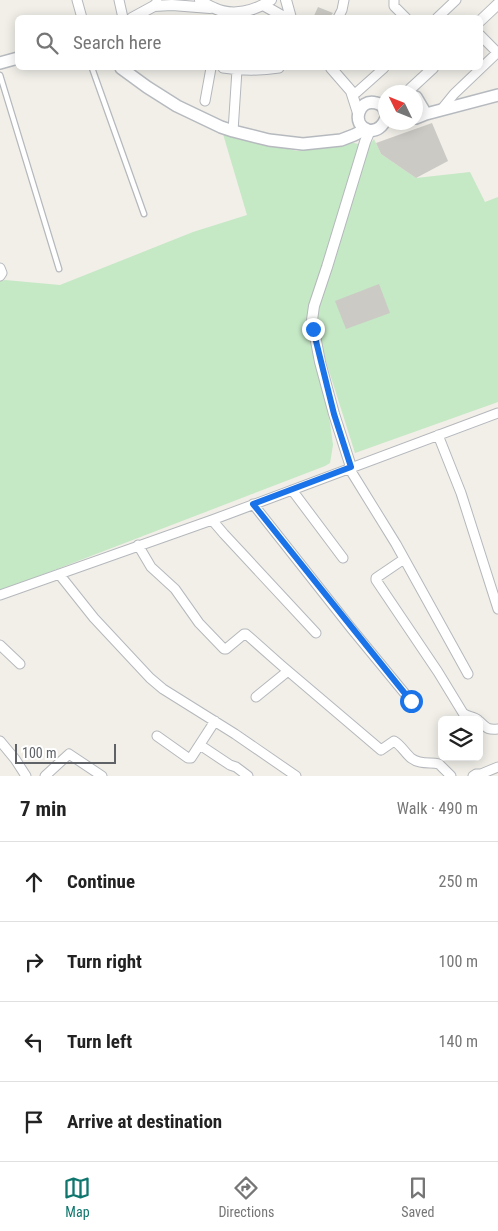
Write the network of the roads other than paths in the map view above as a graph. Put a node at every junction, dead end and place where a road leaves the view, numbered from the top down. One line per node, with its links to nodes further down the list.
1 (76, 0): 12 (street)
2 (119, 0): 13 (street)
3 (200, 0): 11 (street)
4 (286, 0): 16 (street)
5 (344, 0): 17 (street)
6 (394, 0): 18 (street)
7 (456, 0): 19 (street)
8 (157, 3): 11 (street); 14 (street)
9 (267, 3): 11 (street); 15 (street)
10 (496, 3): 20 (street)
11 (214, 9)
12 (81, 15)
13 (123, 15)
14 (137, 15)
15 (282, 15)
16 (290, 15)
17 (340, 15)
18 (403, 15)
19 (440, 15)
20 (483, 18)
21 (483, 38): 22 (street)
22 (498, 53): 25 (street)
23 (15, 59): 24 (main road)
24 (0, 63)
25 (483, 67)
26 (93, 70): 48 (lane)
27 (125, 70): 47 (main road)
28 (211, 70): 39 (street)
29 (237, 70): 30 (street); 47 (street)
30 (264, 70)
31 (332, 70): 37 (street)
32 (382, 70): 37 (street)
33 (431, 70): 36 (street)
34 (480, 70): 42 (street)
35 (0, 75): 50 (lane)
36 (418, 85)
37 (354, 92): 40 (street); 43 (street)
38 (498, 95): 42 (main road)
39 (205, 101)
40 (370, 102): 41 (main road); 43 (main road)
41 (378, 104)
42 (441, 110): 44 (main road)
43 (358, 113): 46 (main road)
44 (423, 115)
45 (378, 128): 46 (main road)
46 (368, 130): 47 (main road); 54 (street)
47 (233, 131)
48 (144, 214)
49 (0, 268): 51 (street)
50 (59, 270)
51 (0, 276)
52 (498, 413): 53 (street)
53 (438, 436): 54 (street); 63 (street)
54 (350, 468): 55 (street); 60 (street)
55 (292, 490): 56 (street); 59 (street)
56 (253, 504): 57 (street); 70 (street)
57 (212, 520): 58 (street); 64 (street)
58 (138, 545): 61 (street); 67 (street)
59 (343, 558)
60 (404, 559): 68 (street); 71 (street)
61 (59, 574): 62 (street); 72 (street)
62 (0, 595)
63 (498, 609)
64 (316, 633)
65 (0, 645): 66 (street)
66 (20, 664)
67 (288, 671): 69 (street); 84 (street)
68 (468, 674)
69 (256, 697)
70 (411, 701)
71 (469, 716)
72 (215, 721): 77 (street); 83 (street)
73 (483, 724): 74 (street)
74 (498, 729)
75 (157, 736): 77 (street)
76 (0, 741): 79 (street)
77 (200, 745): 82 (street)
78 (498, 767): 85 (street)
79 (26, 776)
80 (45, 776): 81 (street)
81 (102, 776)
82 (248, 776)
83 (296, 776)
84 (451, 776)
85 (473, 776)

